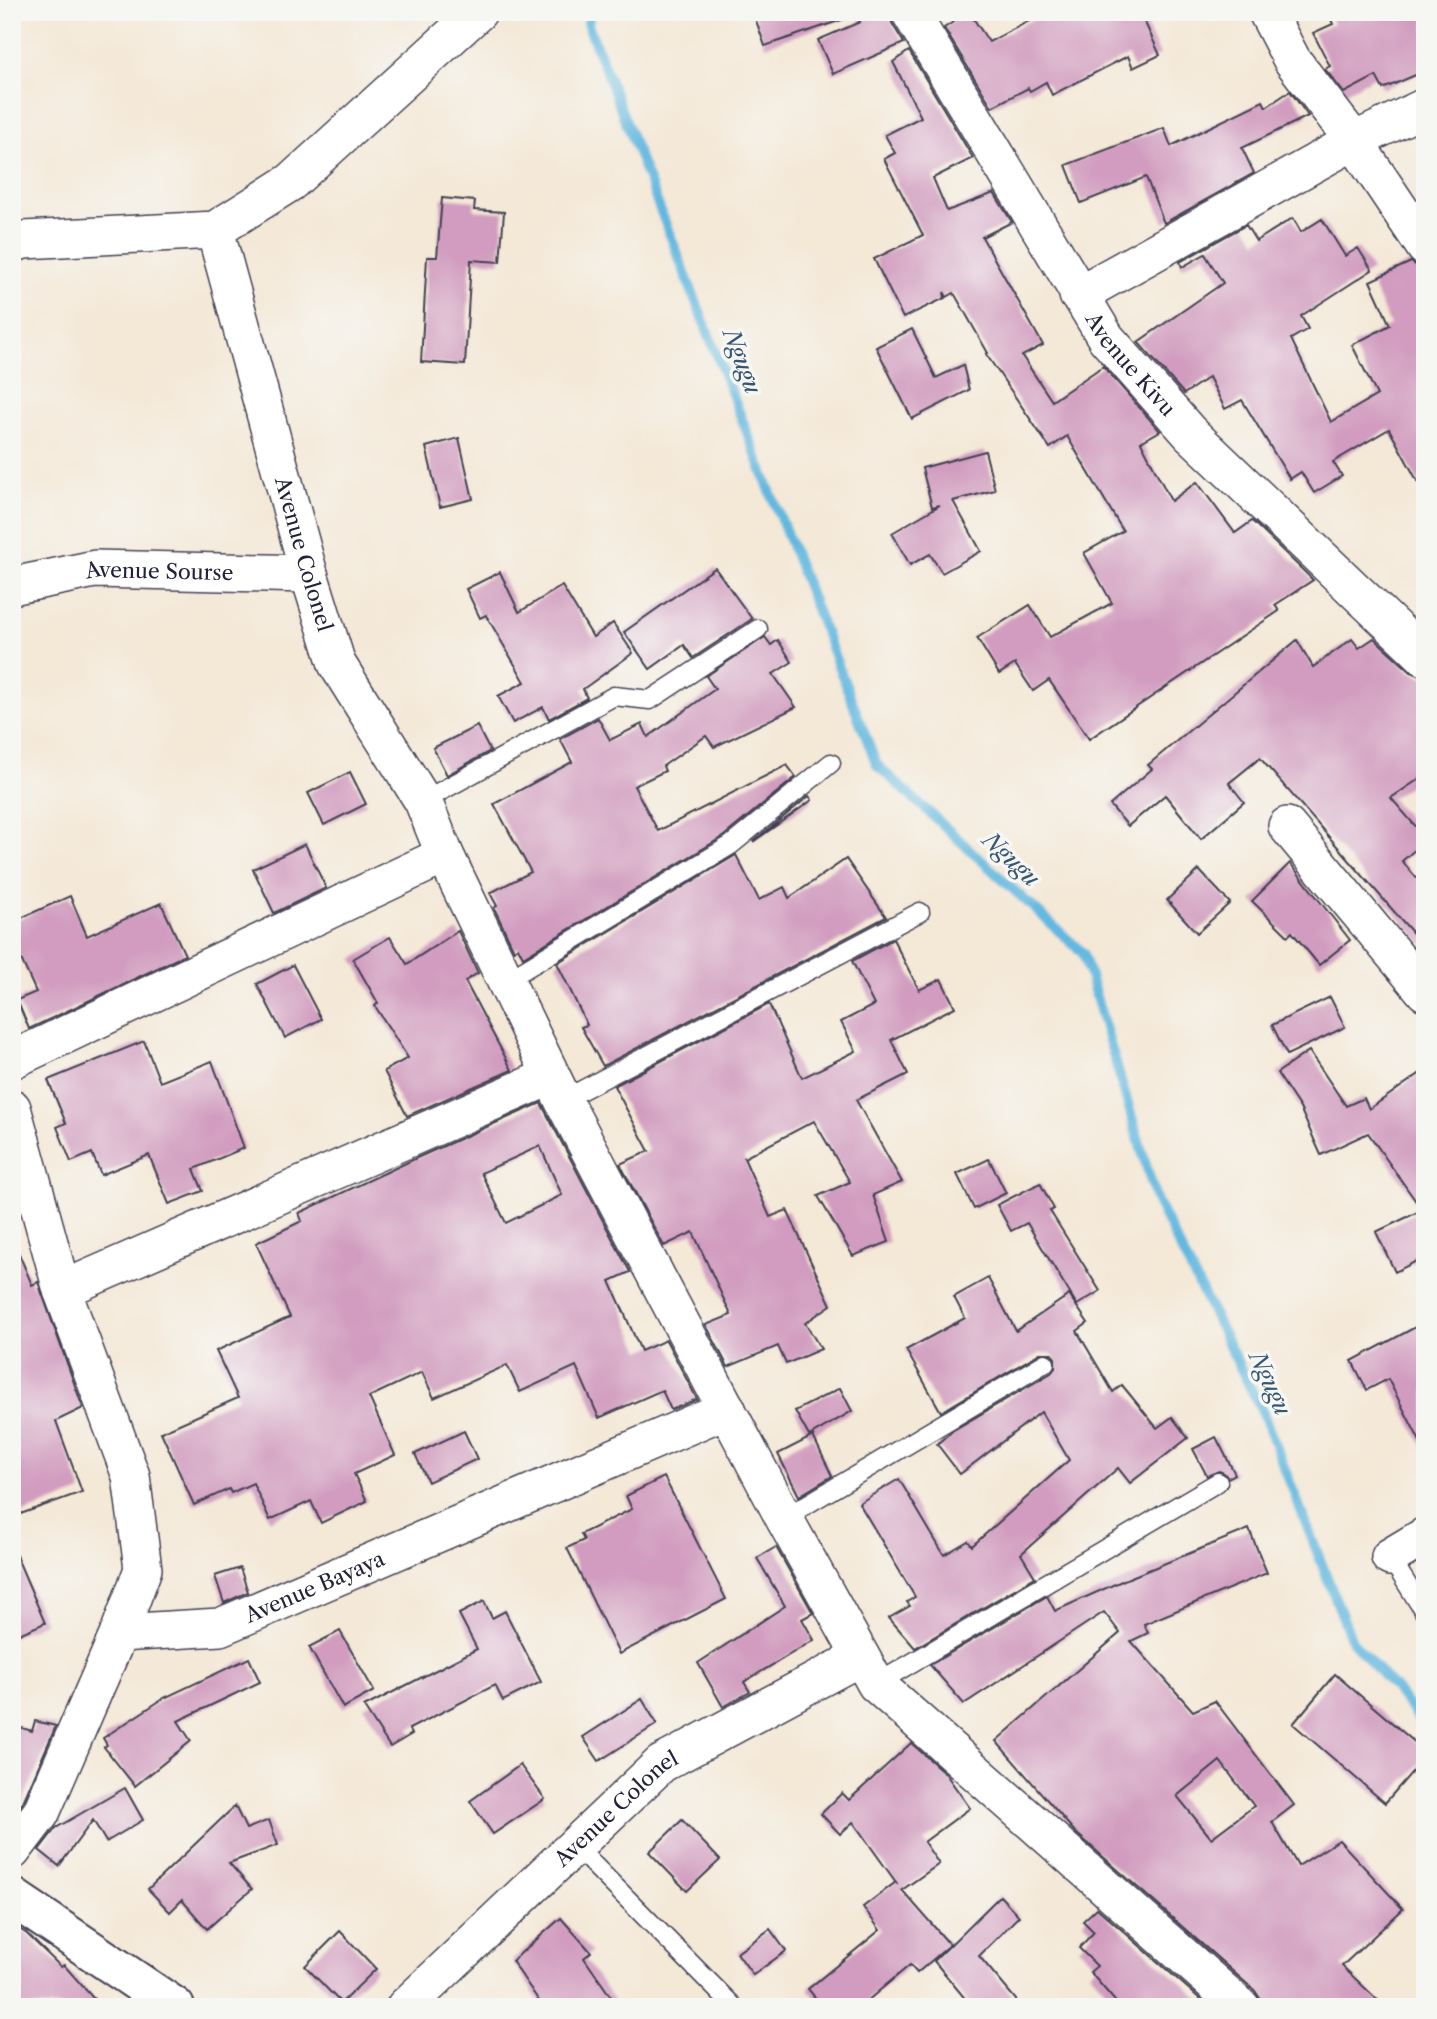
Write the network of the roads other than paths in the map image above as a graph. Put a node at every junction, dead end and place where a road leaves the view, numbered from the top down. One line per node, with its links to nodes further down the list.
1 (478, 12): 6 (street)
2 (910, 12): 9 (street, Avenue Kivu)
3 (1267, 12): 5 (street)
4 (1425, 107): 5 (street)
5 (1354, 141): 8 (street); 9 (street)
6 (215, 230): 7 (street); 10 (street, Avenue Colonel)
7 (12, 244)
8 (1425, 247)
9 (1078, 295): 13 (street, Avenue Kivu)
10 (309, 575): 11 (street, Avenue Sourse); 15 (street, Avenue Colonel)
11 (12, 586)
12 (758, 629): 15 (lane)
13 (1425, 657)
14 (831, 763): 19 (lane)
15 (423, 801): 17 (street, Avenue Colonel)
16 (1287, 826): 20 (street)
17 (445, 855): 19 (street, Avenue Colonel); 21 (street)
18 (920, 912): 22 (lane)
19 (505, 981): 22 (street, Avenue Colonel)
20 (1425, 992)
21 (12, 1060)
22 (557, 1088): 24 (street); 26 (street, Avenue Colonel)
23 (12, 1108): 24 (street)
24 (62, 1290): 32 (street)
25 (1045, 1363): 28 (lane)
26 (726, 1409): 28 (street, Avenue Colonel); 32 (street, Avenue Bayaya)
27 (1218, 1482): 33 (lane)
28 (784, 1518): 33 (street, Avenue Colonel)
29 (1425, 1536): 30 (street)
30 (1390, 1557): 31 (lane)
31 (1425, 1614)
32 (119, 1633): 35 (street)
33 (868, 1670): 34 (street, Avenue Colonel); 40 (street, Avenue Colonel)
34 (574, 1846): 38 (street, Avenue Colonel); 39 (lane)
35 (12, 1851)
36 (12, 1897): 37 (street)
37 (175, 2007)
38 (405, 2007)
39 (734, 2007)
40 (1241, 2007)

